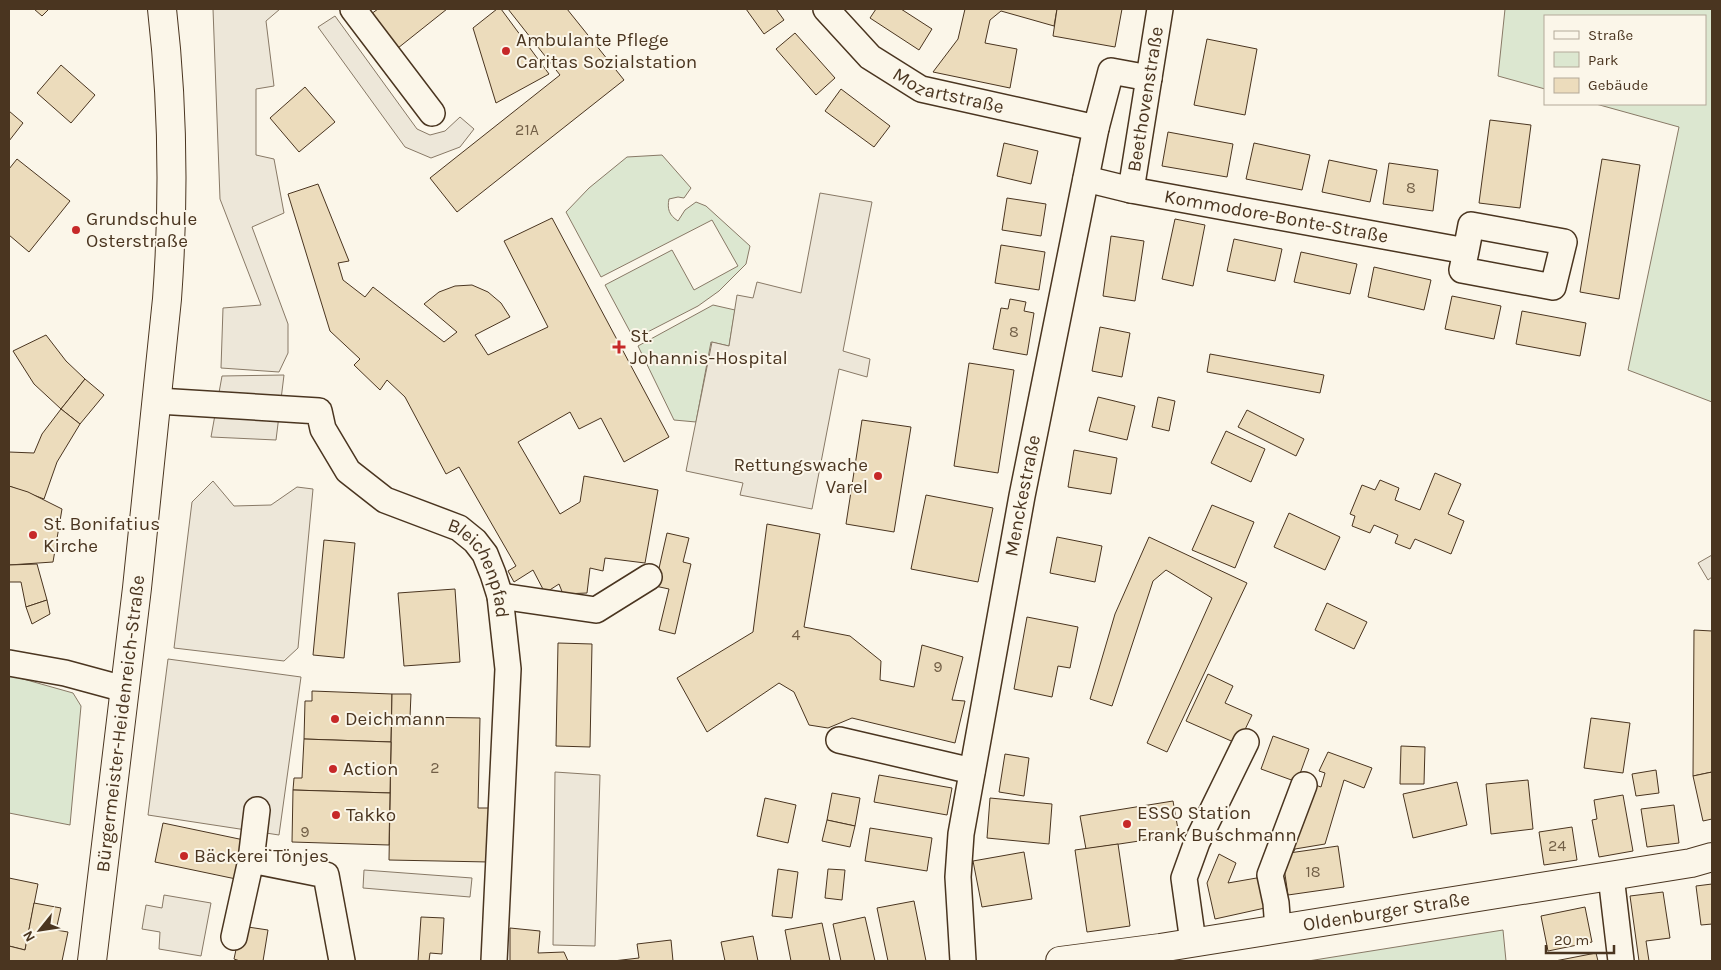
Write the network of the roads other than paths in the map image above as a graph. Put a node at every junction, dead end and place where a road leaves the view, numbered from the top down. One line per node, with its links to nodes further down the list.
1 (162, 9): 11 (main road, Bürgermeister-Heidenreich-Straße)
2 (353, 9): 6 (street)
3 (826, 9): 7 (street, Mozartstraße)
4 (1160, 9): 5 (street, Beethovenstraße)
5 (1149, 78): 7 (street, Menckestraße); 9 (street, Beethovenstraße)
6 (432, 113)
7 (1096, 128): 8 (street, Menckestraße)
8 (1086, 179): 9 (street, Kommodore-Bonte-Straße); 18 (street, Menckestraße)
9 (1132, 190): 10 (street, Kommodore-Bonte-Straße)
10 (1466, 251)
11 (158, 401): 13 (street, Bleichenpfad); 15 (main road, Bürgermeister-Heidenreich-Straße)
12 (649, 577): 13 (street)
13 (500, 596): 29 (street, Bleichenpfad)
14 (9, 664): 15 (street)
15 (124, 689): 27 (main road, Bürgermeister-Heidenreich-Straße)
16 (839, 740): 18 (street)
17 (1246, 742): 26 (street)
18 (972, 772): 30 (street, Menckestraße)
19 (1304, 784): 24 (street)
20 (257, 810): 22 (street)
21 (1712, 857): 23 (main road, Oldenburger Straße)
22 (250, 860): 25 (street); 28 (street)
23 (1611, 876): 24 (main road, Oldenburger Straße); 32 (street)
24 (1278, 929): 26 (main road, Oldenburger Straße)
25 (234, 936)
26 (1193, 942): 31 (main road, Oldenburger Straße)
27 (92, 961)
28 (342, 961)
29 (494, 961)
30 (963, 961)
31 (1060, 961)
32 (1622, 961)

